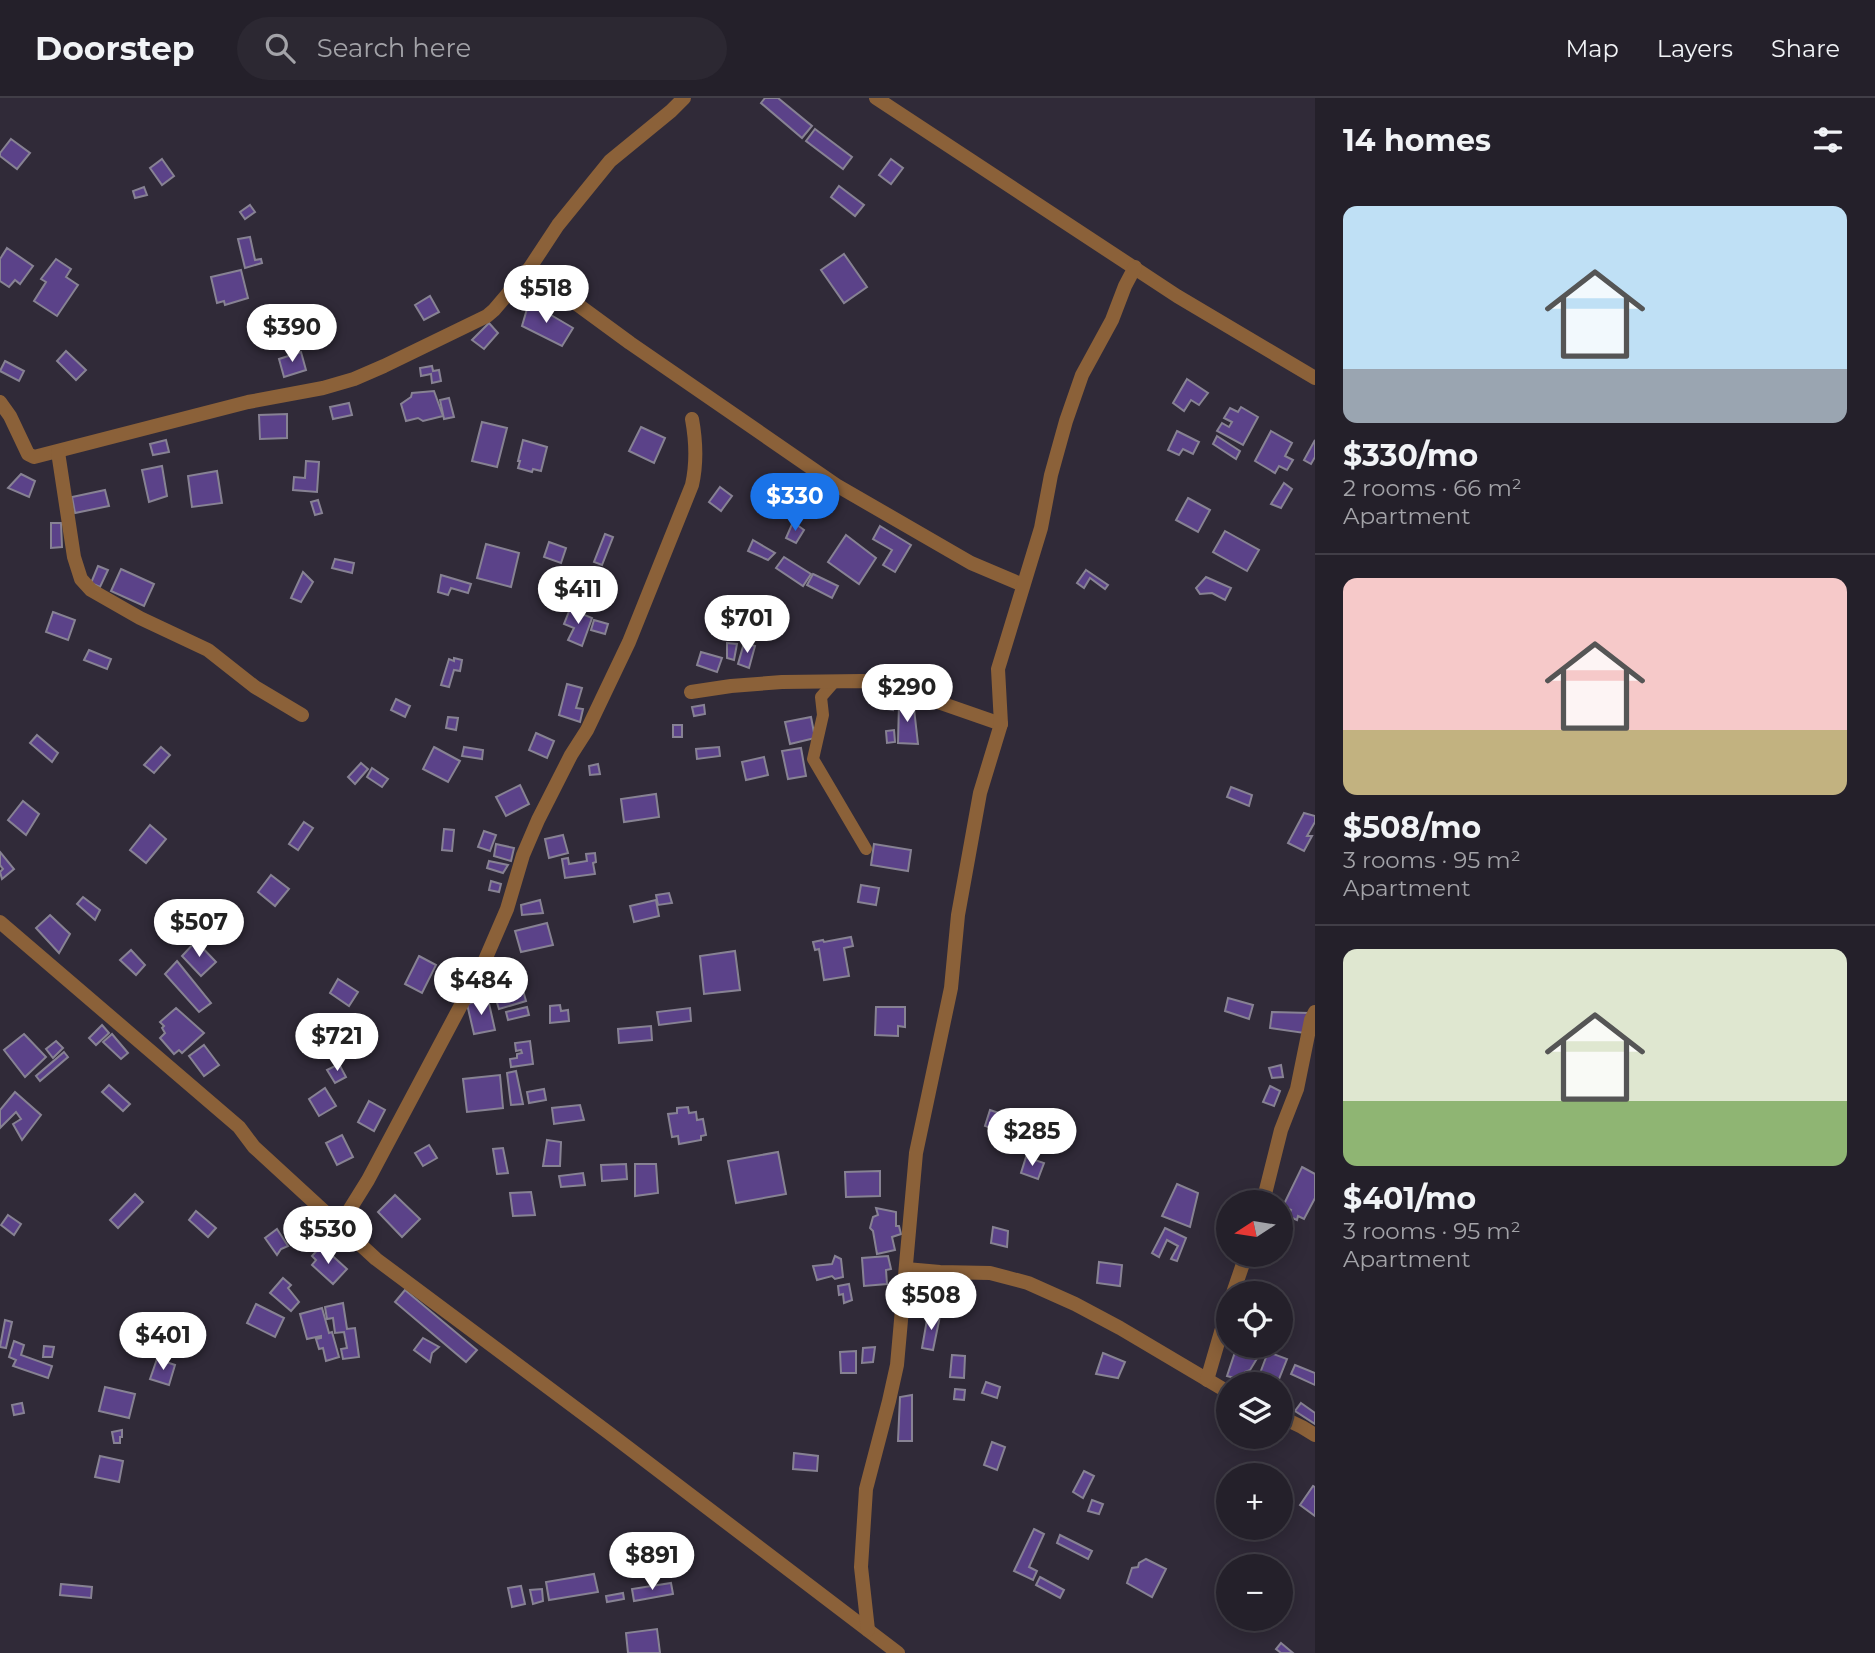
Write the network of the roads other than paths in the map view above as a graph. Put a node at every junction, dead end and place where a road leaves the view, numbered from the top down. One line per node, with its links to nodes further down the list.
1 (684, 98): 4 (street)
2 (876, 98): 3 (street)
3 (1135, 267): 5 (street); 9 (street)
4 (529, 269): 8 (street); 9 (street)
5 (1315, 378)
6 (0, 402): 8 (street)
7 (692, 419): 18 (street)
8 (58, 452): 12 (street)
9 (1023, 585): 13 (street)
10 (834, 682): 11 (street); 13 (street); 14 (street)
11 (691, 692)
12 (302, 715)
13 (1001, 724): 19 (street)
14 (866, 849)
15 (0, 922): 18 (street)
16 (1315, 1012): 17 (street)
17 (1266, 1190)
18 (340, 1224): 25 (street)
19 (906, 1269): 21 (street); 25 (street)
20 (1216, 1349): 21 (street)
21 (1207, 1380): 22 (street)
22 (1216, 1385)
23 (1293, 1423): 24 (street)
24 (1315, 1435)
25 (868, 1630): 26 (street)
26 (898, 1653)

